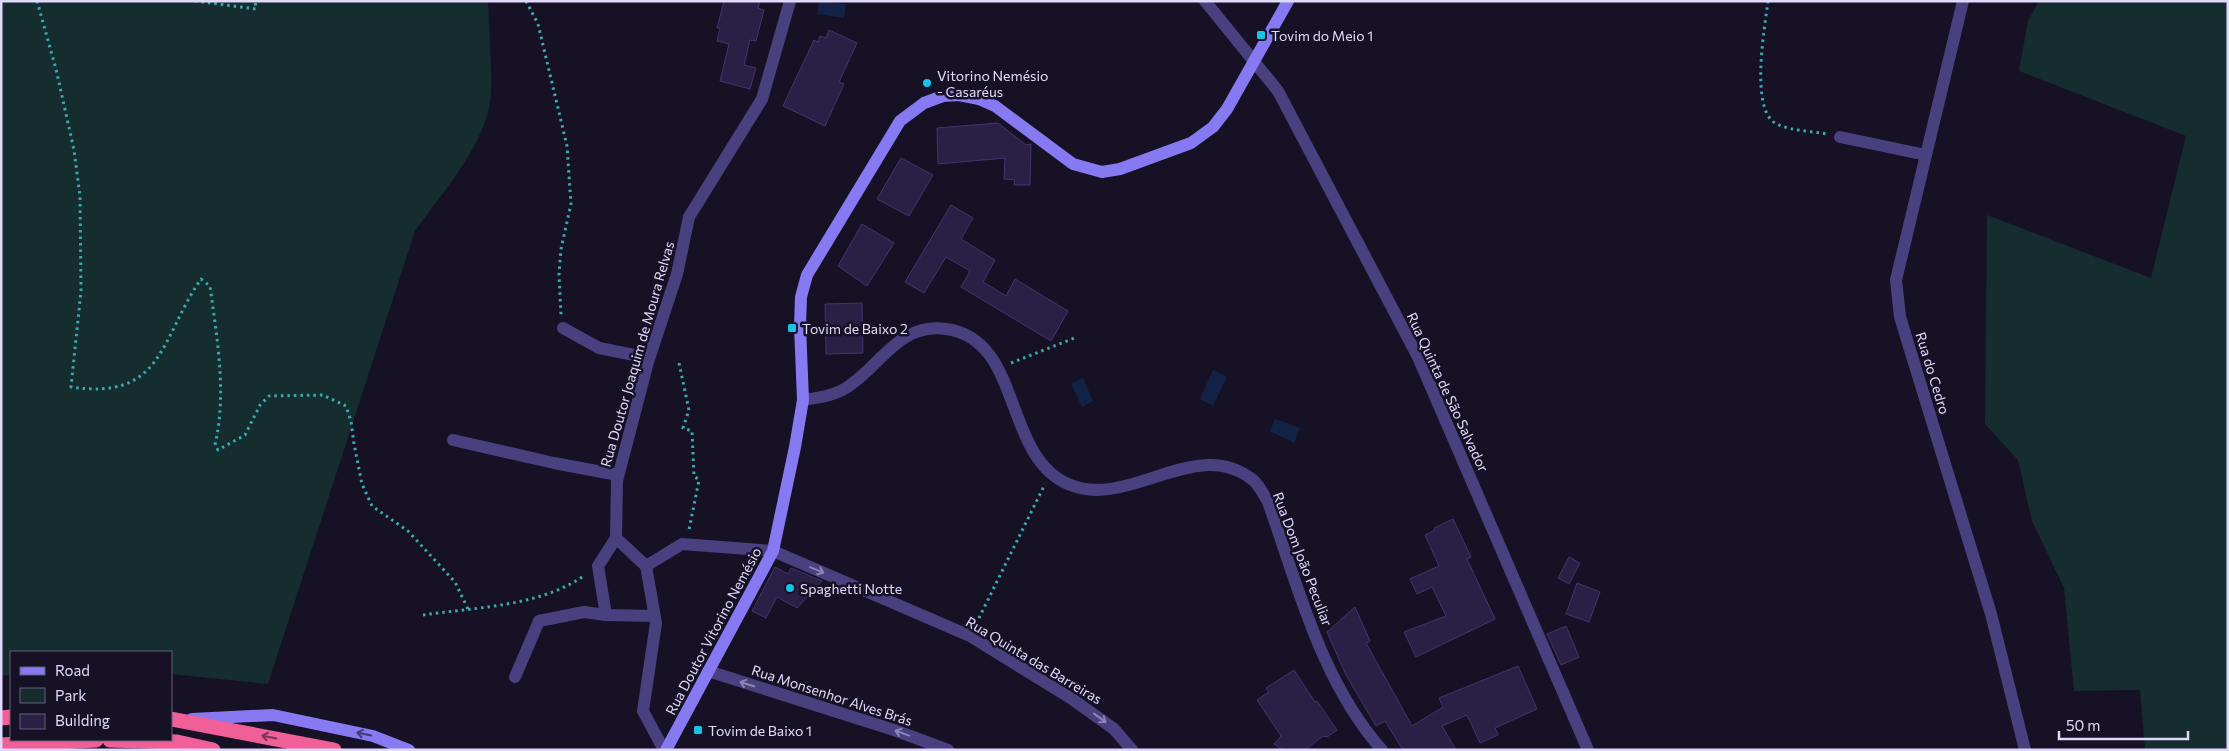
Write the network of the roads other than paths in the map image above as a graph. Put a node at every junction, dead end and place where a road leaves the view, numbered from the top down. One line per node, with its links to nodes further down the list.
1 (790, 1): 9 (street, Rua Doutor Joaquim de Moura Relvas)
2 (1205, 1): 5 (street, Rua Quinta de São Salvador)
3 (1288, 1): 5 (street, Rua Doutor Vitorino Nemésio)
4 (1963, 1): 7 (street, Rua do Cedro)
5 (1253, 62): 10 (street, Rua Doutor Vitorino Nemésio); 33 (street, Rua Quinta de São Salvador)
6 (1840, 137): 7 (street)
7 (1926, 155): 34 (street, Rua do Cedro)
8 (562, 328): 9 (street)
9 (649, 358): 12 (street, Rua Doutor Joaquim de Moura Relvas)
10 (803, 400): 14 (street, Rua Doutor Vitorino Nemésio); 32 (street, Rua Dom João Peculiar)
11 (453, 440): 12 (street)
12 (618, 474): 13 (street, Rua Doutor Joaquim de Moura Relvas)
13 (616, 538): 15 (street); 16 (street)
14 (773, 551): 15 (street, Rua Quinta das Barreiras); 18 (street, Rua Doutor Vitorino Nemésio); 31 (street, Rua Quinta das Barreiras, one-way to 31)
15 (646, 566): 17 (street)
16 (606, 615): 17 (street); 19 (street)
17 (655, 616): 29 (street)
18 (708, 671): 29 (street, Rua Doutor Vitorino Nemésio); 30 (street, Rua Monsenhor Alves Brás, one-way to 18)
19 (516, 677)
20 (176, 719): 27 (highway, one-way to 20); 28 (street, one-way to 20)
21 (72, 741): 24 (highway)
22 (144, 741): 23 (highway)
23 (177, 742): 25 (street); 26 (highway)
24 (1, 744)
25 (195, 750)
26 (213, 750)
27 (334, 750)
28 (410, 750)
29 (665, 750)
30 (948, 750)
31 (1132, 750)
32 (1382, 750)
33 (1588, 750)
34 (2025, 750)

